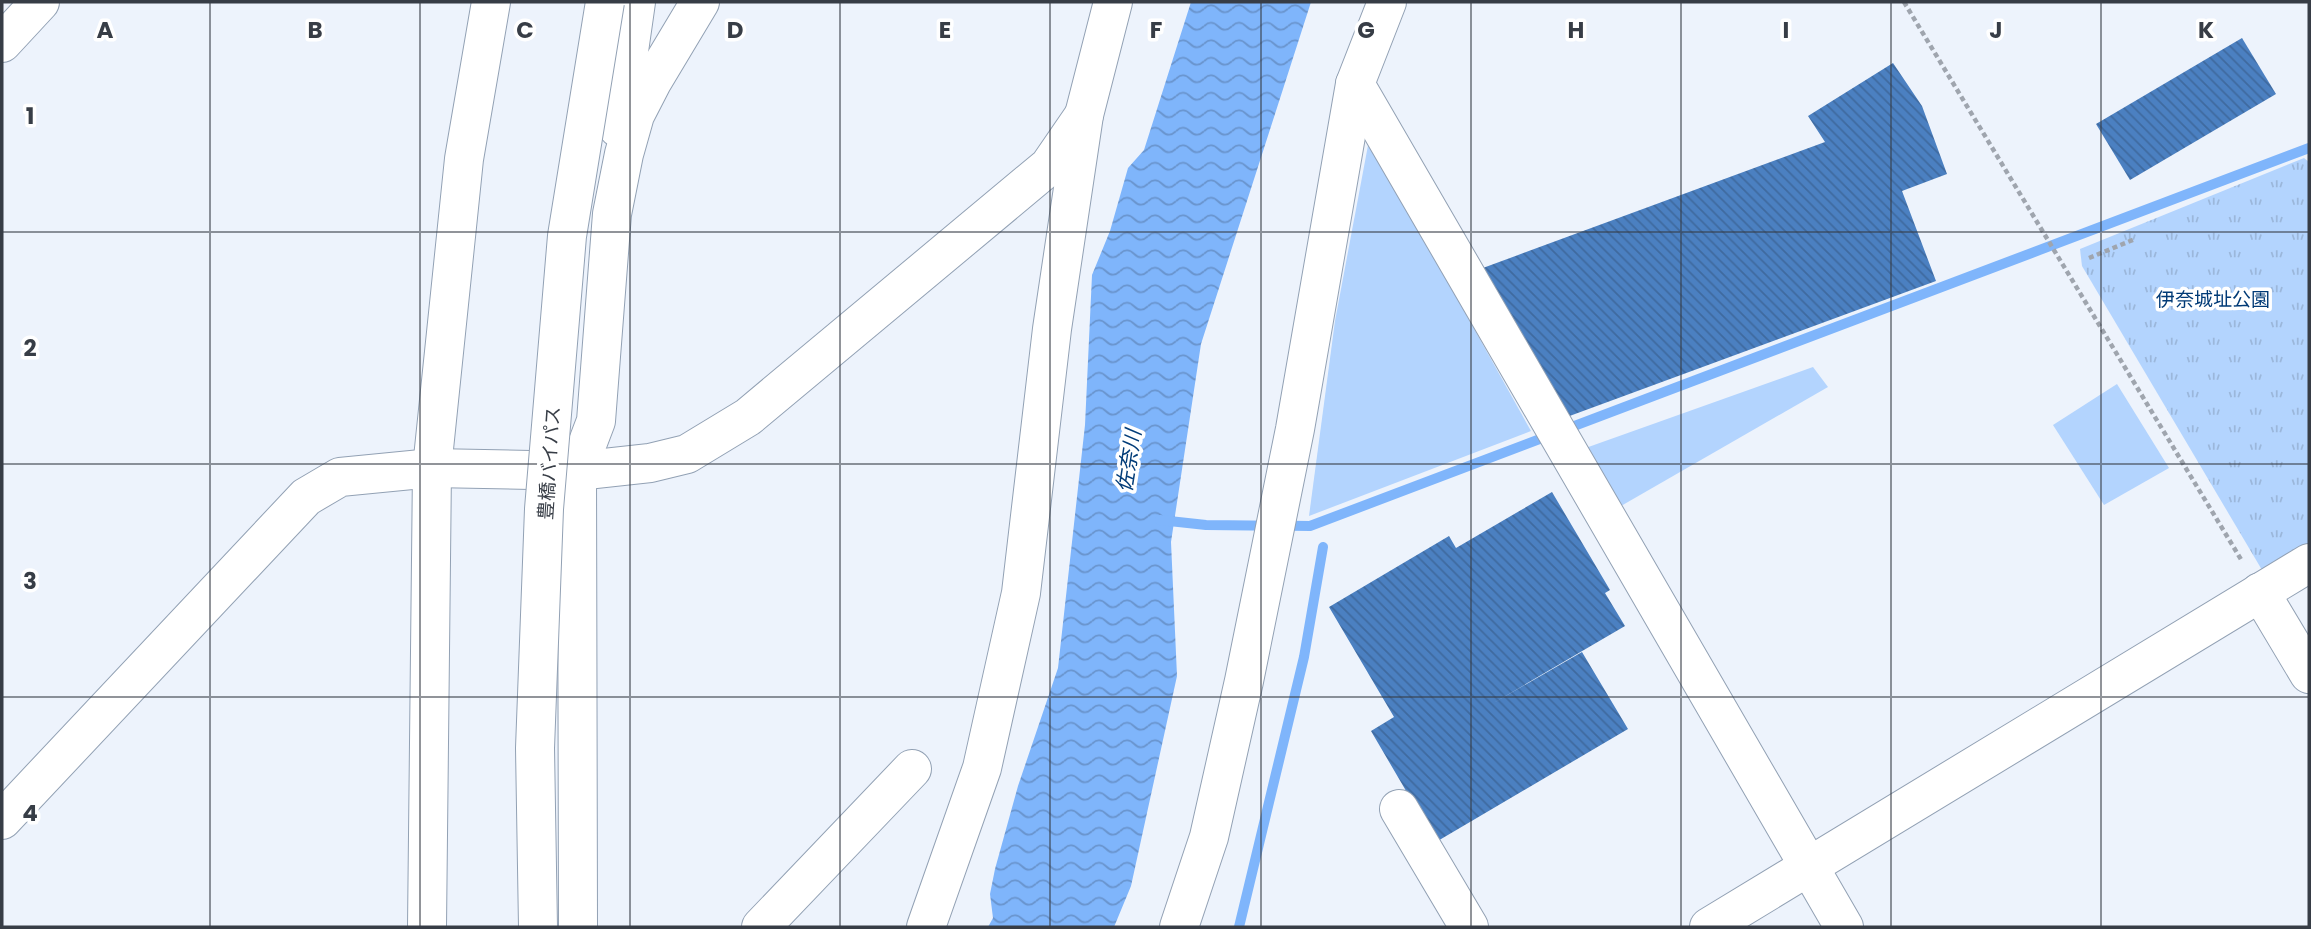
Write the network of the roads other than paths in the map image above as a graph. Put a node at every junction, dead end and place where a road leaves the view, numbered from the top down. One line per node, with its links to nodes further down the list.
1 (40, 2): 9 (main road)
2 (491, 2): 13 (main road)
3 (582, 2): 23 (main road, 豊橋バイパス)
4 (605, 2): 24 (main road, 豊橋バイパス, bridge)
5 (636, 2): 12 (main road)
6 (700, 2): 12 (main road)
7 (1113, 2): 11 (main road)
8 (1387, 2): 10 (main road)
9 (2, 43)
10 (1355, 84): 21 (main road); 28 (main road)
11 (1084, 114): 14 (main road); 27 (main road)
12 (612, 215): 14 (main road)
13 (432, 468): 14 (main road); 20 (main road); 22 (main road)
14 (577, 471): 25 (main road)
15 (2309, 563): 16 (main road)
16 (2260, 592): 17 (main road); 21 (main road)
17 (2309, 674)
18 (912, 768): 26 (main road)
19 (1399, 809): 29 (main road)
20 (2, 820)
21 (1809, 868): 30 (main road); 31 (main road)
22 (427, 927)
23 (517, 927)
24 (538, 927)
25 (578, 927)
26 (761, 927)
27 (926, 927)
28 (1179, 927)
29 (1469, 927)
30 (1709, 927)
31 (1844, 927)

